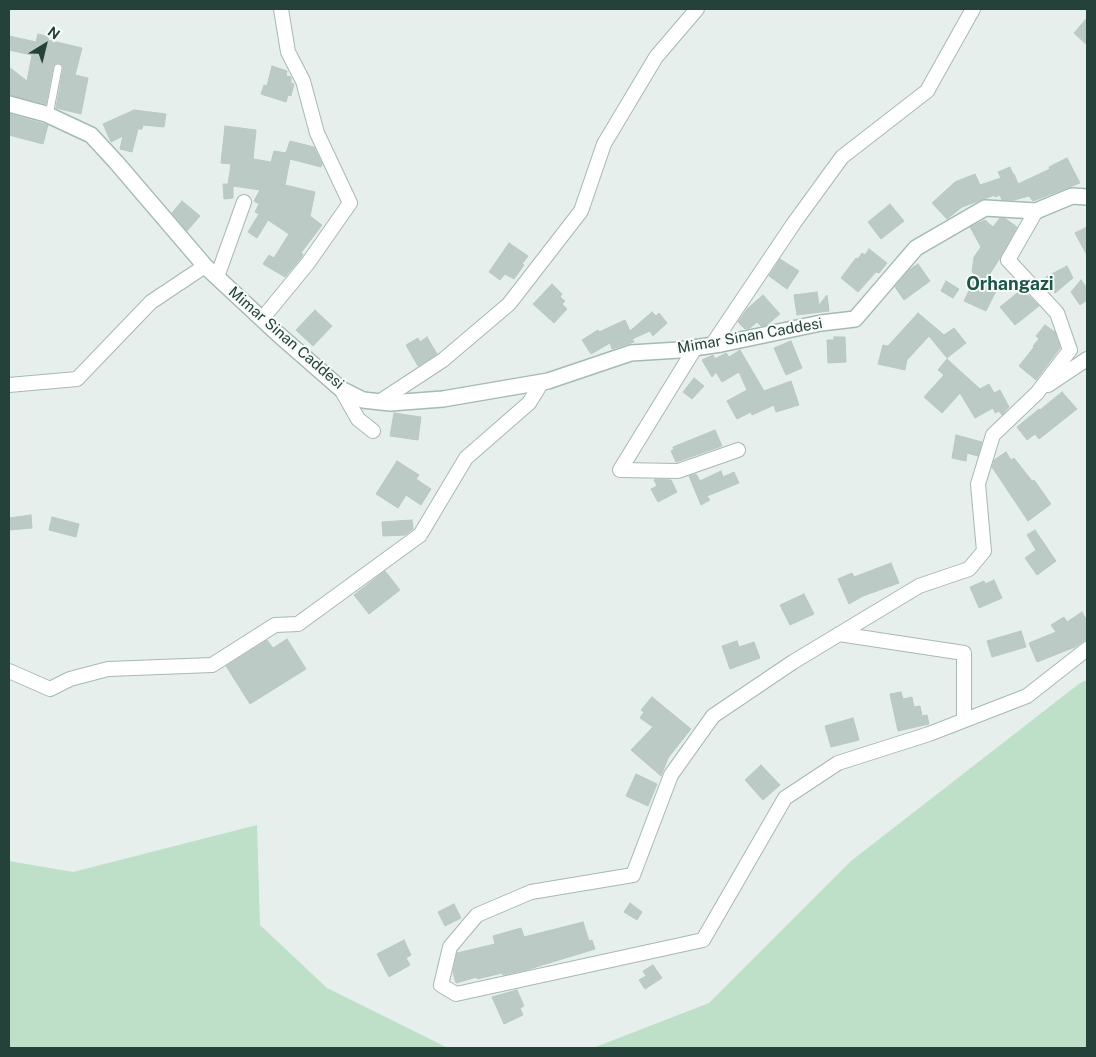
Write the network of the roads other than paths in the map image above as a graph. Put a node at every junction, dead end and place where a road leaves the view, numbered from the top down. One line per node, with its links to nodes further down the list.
1 (281, 9): 12 (street)
2 (697, 9): 20 (street)
3 (973, 9): 13 (street)
4 (58, 68): 6 (lane)
5 (9, 104): 6 (street, Mimar Sinan Caddesi)
6 (49, 115): 10 (street, Mimar Sinan Caddesi)
7 (1087, 197): 9 (street, Mimar Sinan Caddesi)
8 (244, 202): 11 (street)
9 (1036, 211): 13 (street, Mimar Sinan Caddesi); 19 (street)
10 (205, 266): 11 (street, Mimar Sinan Caddesi); 17 (street)
11 (217, 277): 12 (street, Mimar Sinan Caddesi)
12 (262, 319): 18 (street, Mimar Sinan Caddesi)
13 (712, 345): 14 (street, Mimar Sinan Caddesi)
14 (695, 348): 16 (street, Mimar Sinan Caddesi); 22 (street)
15 (1087, 359): 19 (street)
16 (542, 382): 20 (street, Mimar Sinan Caddesi); 25 (street)
17 (9, 385)
18 (341, 389): 20 (street, Mimar Sinan Caddesi); 21 (street)
19 (1037, 393): 23 (street)
20 (379, 402)
21 (373, 431)
22 (738, 450)
23 (839, 634): 26 (street); 26 (street)
24 (1087, 649): 26 (street)
25 (9, 671)
26 (964, 720)

